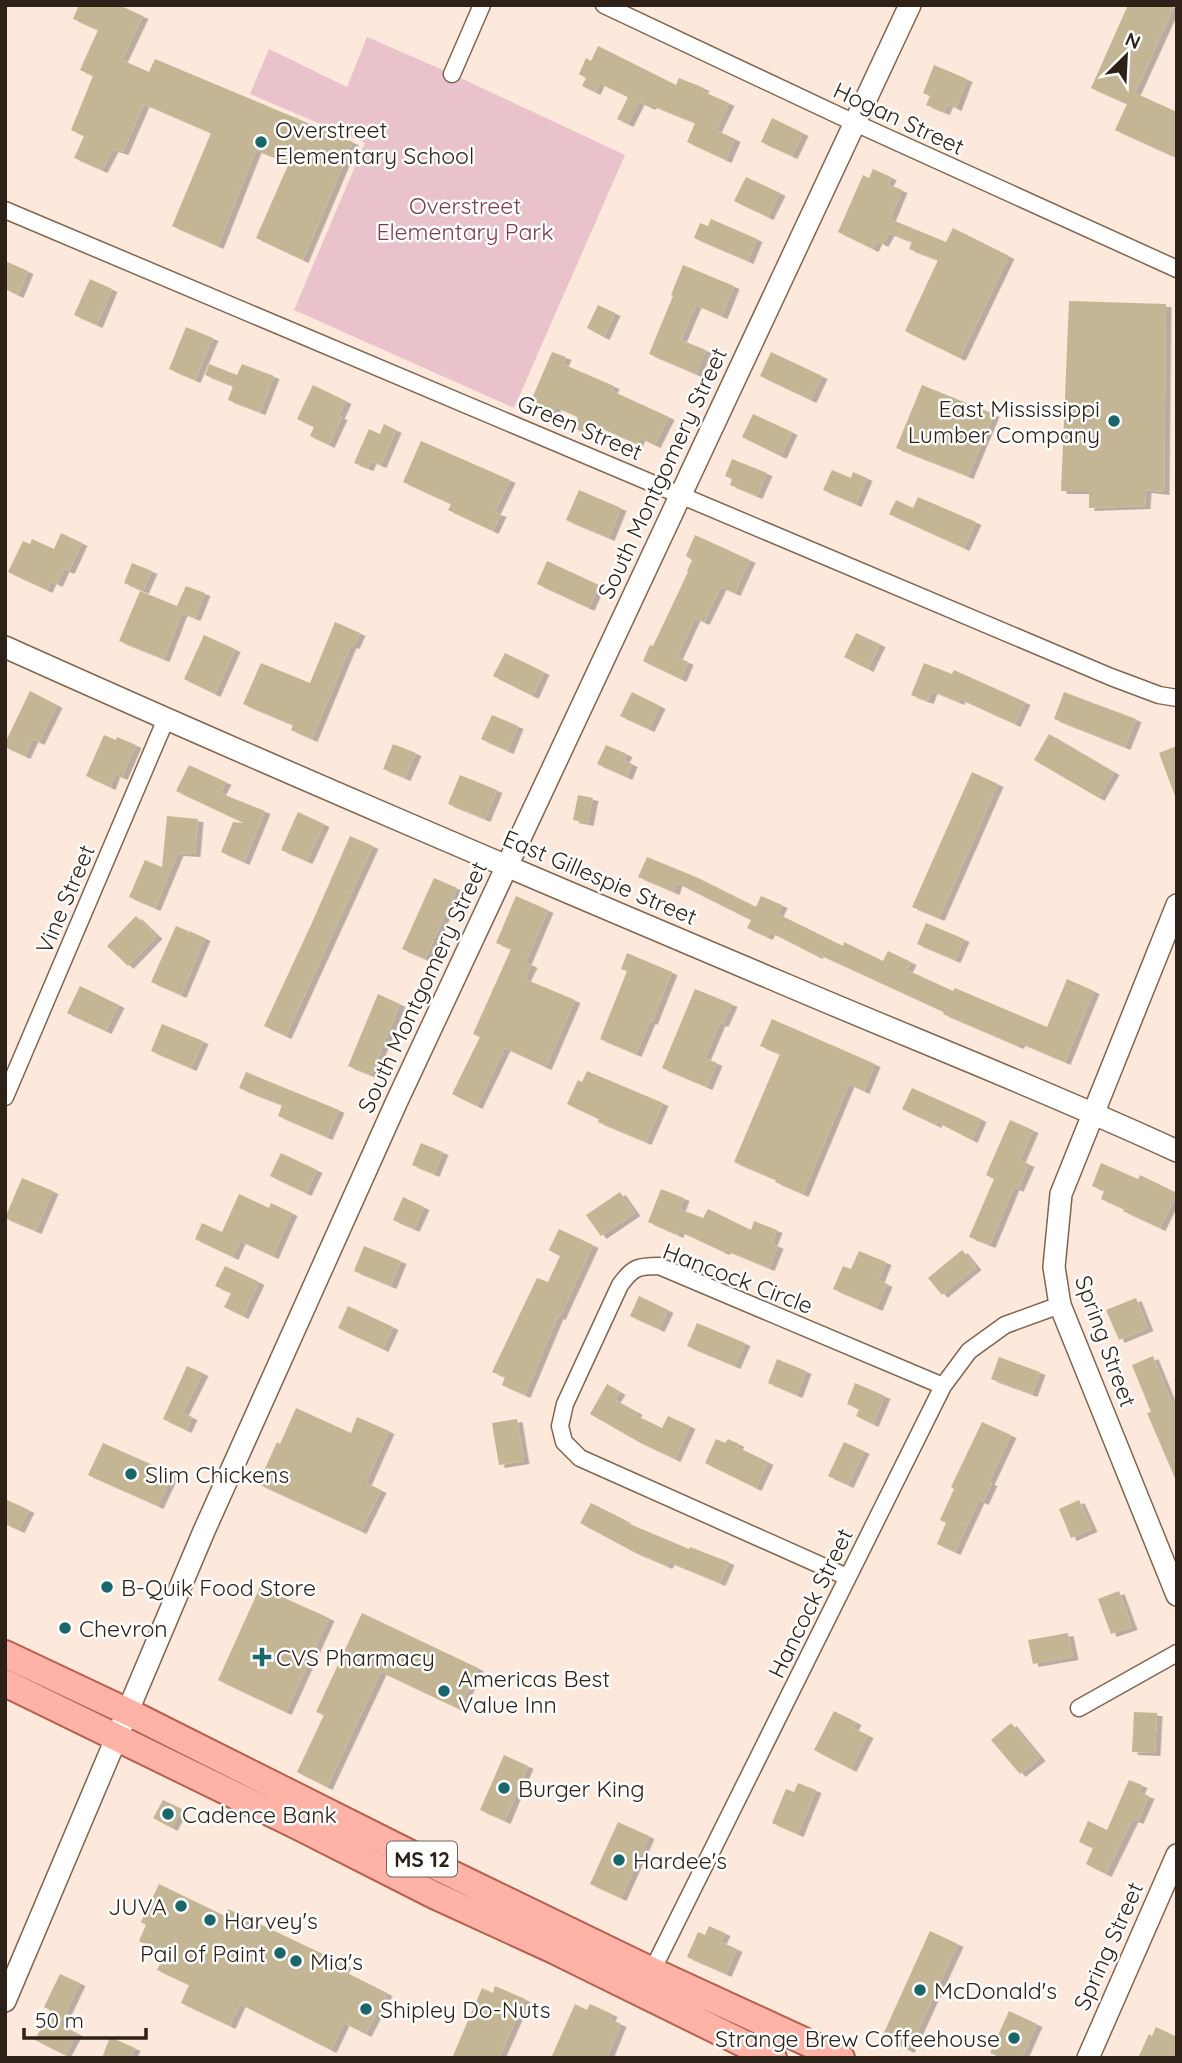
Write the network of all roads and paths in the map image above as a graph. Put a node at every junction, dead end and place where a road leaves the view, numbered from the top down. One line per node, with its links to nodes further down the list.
1 (482, 5): 4 (street)
2 (604, 5): 5 (street, Hogan Street)
3 (910, 5): 5 (street, South Montgomery Street)
4 (452, 74)
5 (855, 123): 7 (street, Hogan Street); 8 (street, South Montgomery Street)
6 (5, 210): 8 (street, Green Street)
7 (1177, 269)
8 (680, 494): 10 (street, Green Street); 12 (street, South Montgomery Street)
9 (5, 647): 11 (street, East Gillespie Street)
10 (1177, 698)
11 (166, 719): 12 (street, East Gillespie Street); 14 (street, Vine Street)
12 (508, 867): 15 (street, East Gillespie Street); 25 (street, South Montgomery Street)
13 (1177, 905): 15 (street, Spring Street)
14 (5, 1097)
15 (1093, 1113): 16 (street, East Gillespie Street); 17 (street, Spring Street)
16 (1177, 1151)
17 (1060, 1305): 18 (street, Hancock Street); 20 (street, Spring Street)
18 (943, 1386): 19 (street, Hancock Street); 19 (street, Hancock Circle)
19 (847, 1577): 31 (street, Hancock Street)
20 (1177, 1595)
21 (1177, 1653): 24 (street)
22 (5, 1654): 25 (main road, MS 12)
23 (5, 1683): 26 (main road, MS 12 / MS 12)
24 (1079, 1708)
25 (128, 1712): 26 (street, South Montgomery Street); 28 (main road, MS 12)
26 (117, 1737): 29 (main road, MS 12 / MS 12); 32 (street, South Montgomery Street)
27 (1177, 1855): 35 (street, Spring Street)
28 (493, 1893): 29 (main road); 31 (main road, MS 12)
29 (434, 1895): 30 (main road, MS 12 / MS 12)
30 (582, 1963): 31 (main road); 33 (main road, MS 12)
31 (652, 1971): 34 (main road, MS 12)
32 (5, 2001)
33 (773, 2058)
34 (841, 2058)
35 (1088, 2058)

